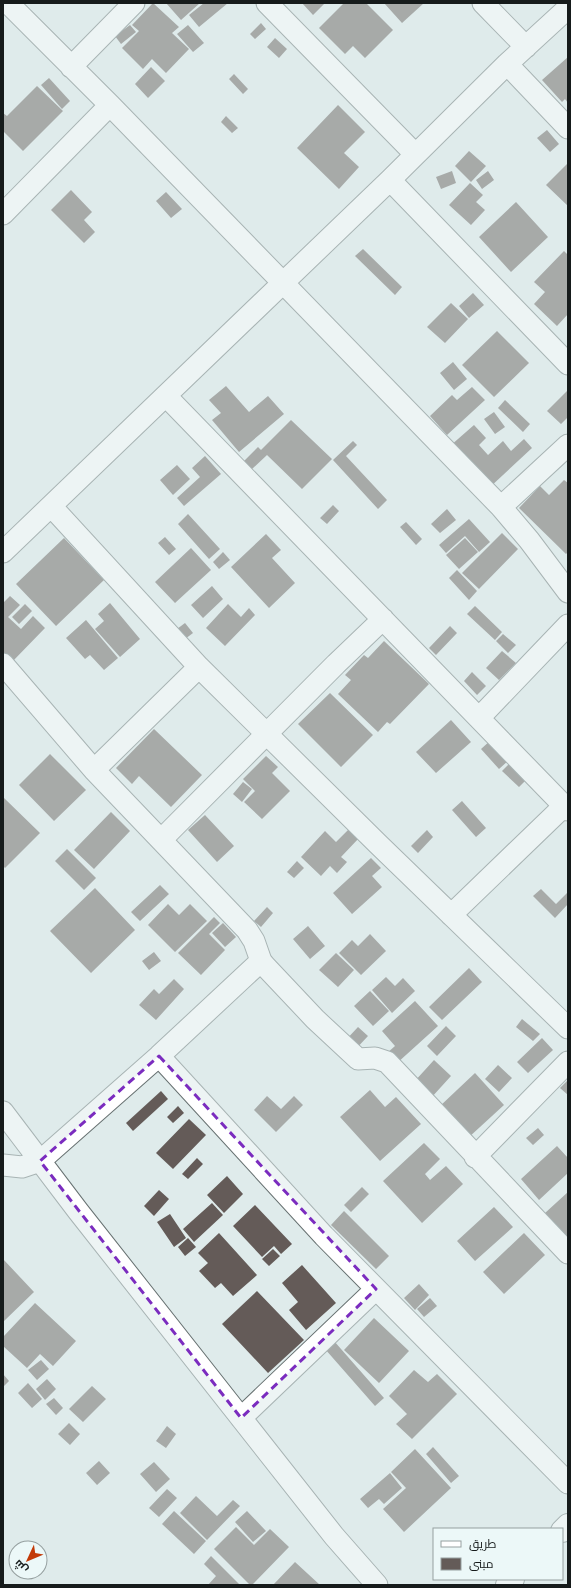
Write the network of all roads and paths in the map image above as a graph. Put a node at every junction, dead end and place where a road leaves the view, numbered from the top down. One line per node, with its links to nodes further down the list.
1 (8, 3): 8 (street)
2 (134, 3): 8 (street)
3 (267, 3): 11 (street)
4 (483, 3): 6 (street)
5 (568, 8): 6 (street)
6 (526, 47): 7 (street)
7 (507, 64): 10 (street); 11 (street)
8 (71, 67): 9 (street)
9 (110, 105): 13 (street); 14 (street)
10 (568, 128)
11 (415, 154): 12 (street)
12 (390, 180): 14 (street); 15 (street)
13 (3, 214)
14 (283, 283): 16 (street); 19 (street)
15 (568, 364)
16 (166, 396): 18 (street); 22 (street)
17 (568, 444): 19 (street)
18 (51, 506): 20 (street); 25 (street)
19 (501, 507): 21 (street)
20 (3, 552)
21 (568, 592)
22 (383, 619): 26 (street); 27 (street)
23 (568, 625): 26 (street)
24 (3, 664): 28 (street)
25 (199, 667): 27 (street); 28 (street)
26 (479, 718): 29 (street)
27 (266, 734): 30 (street); 31 (street)
28 (94, 770): 30 (street)
29 (566, 808): 31 (street)
30 (161, 840): 32 (street)
31 (451, 915): 33 (street)
32 (261, 961): 34 (street); 37 (street)
33 (568, 1028)
34 (159, 1056): 38 (street); 41 (street)
35 (568, 1062): 37 (street)
36 (3, 1112): 38 (street)
37 (475, 1156): 40 (street)
38 (40, 1161): 39 (street); 42 (street)
39 (3, 1165)
40 (568, 1253)
41 (376, 1288): 42 (street); 43 (street)
42 (241, 1418): 44 (street)
43 (568, 1483)
44 (377, 1585)

